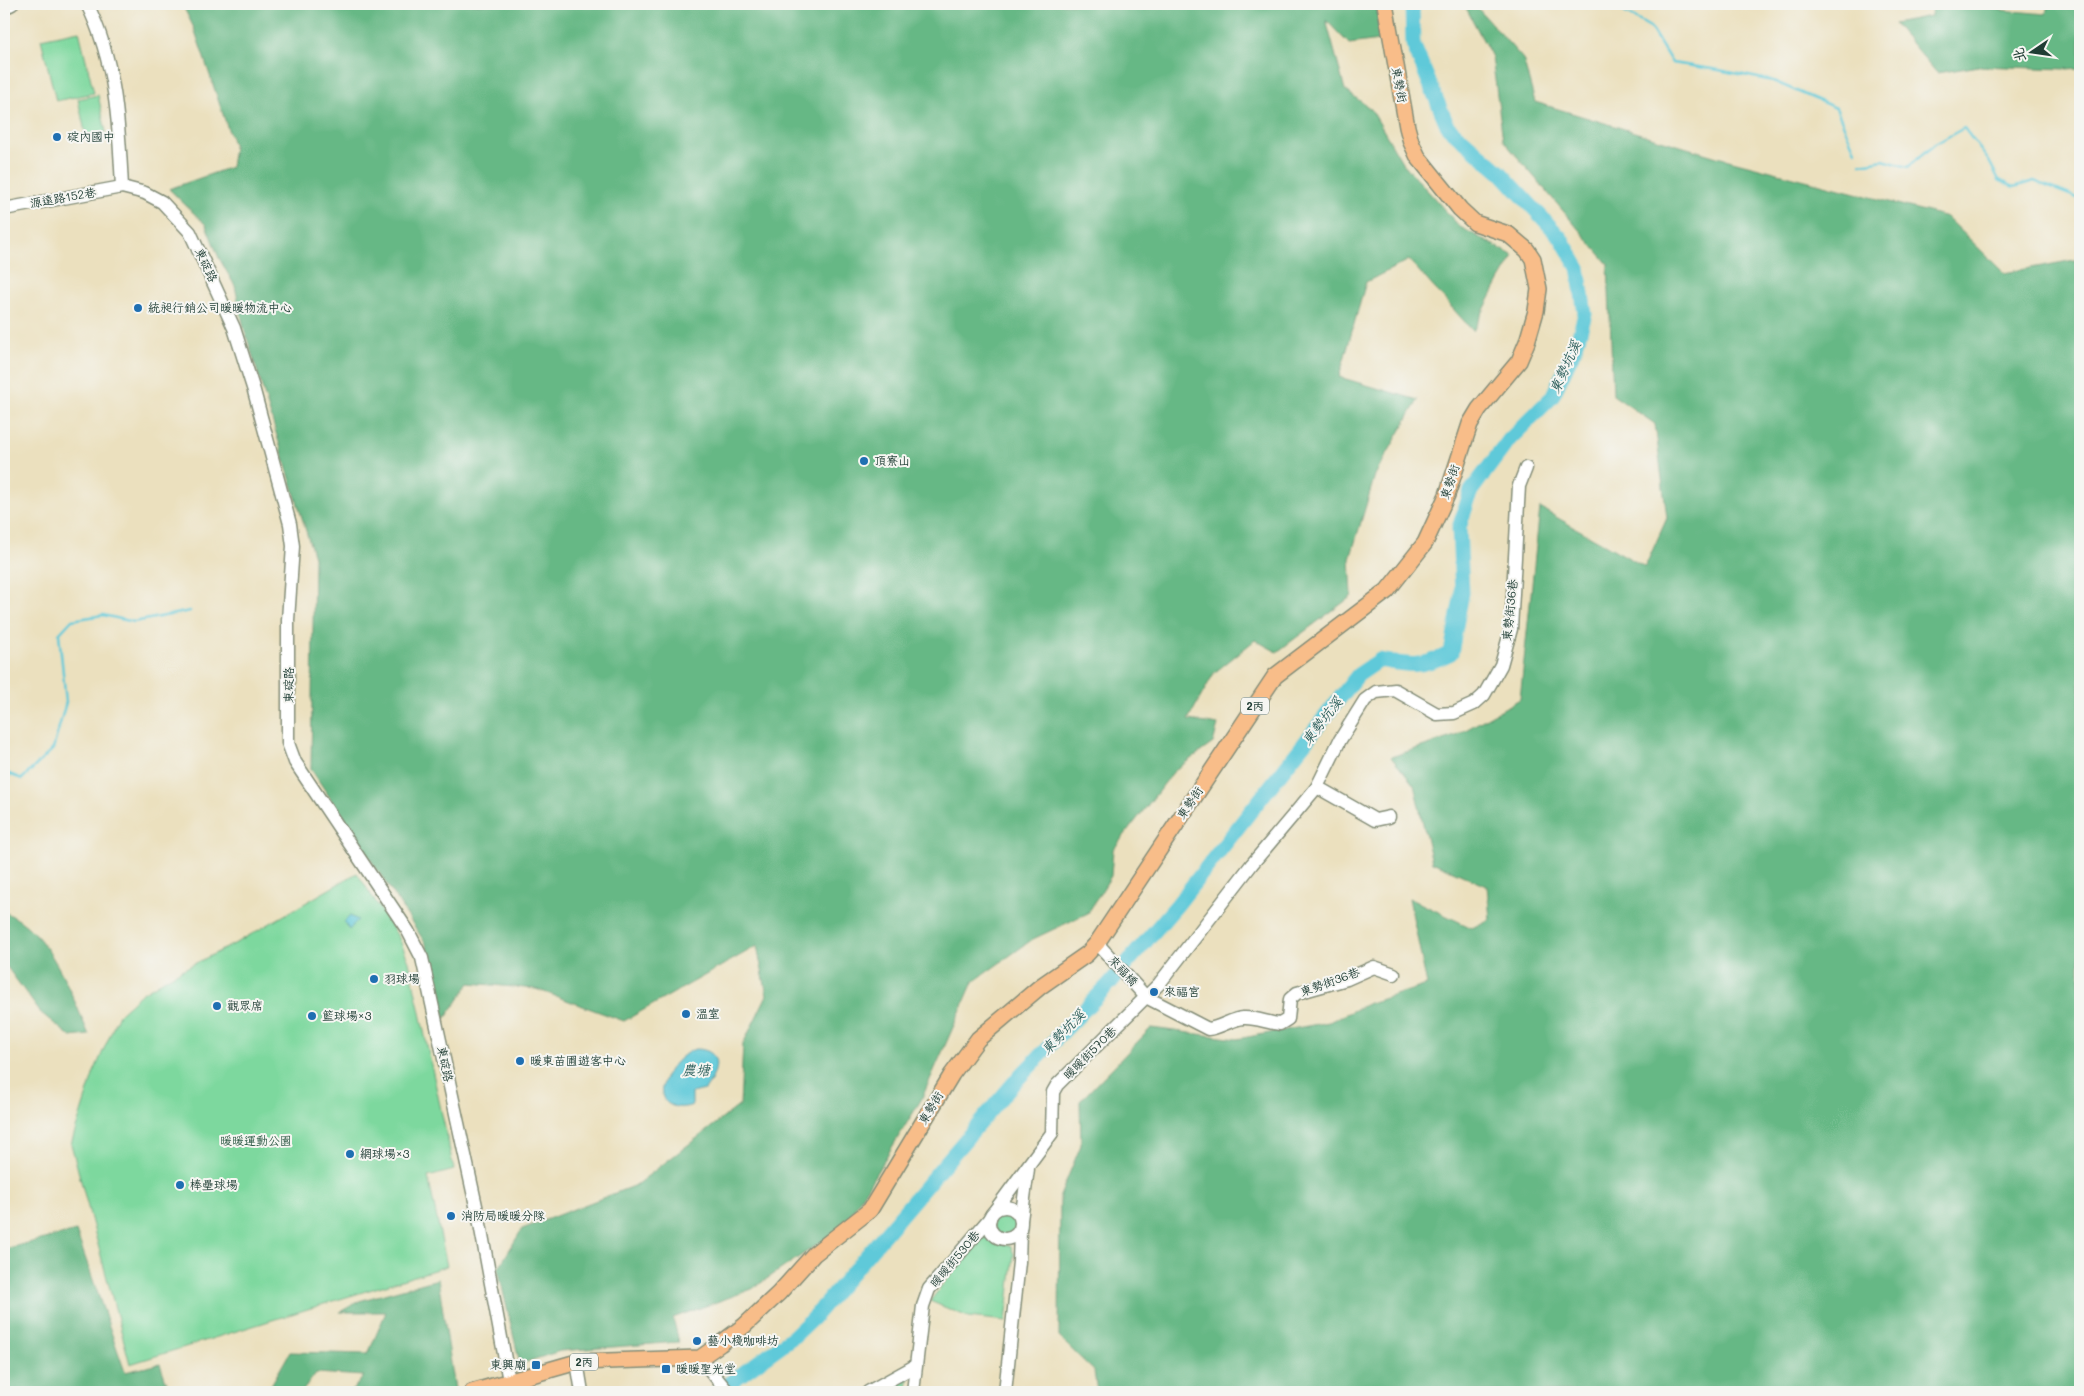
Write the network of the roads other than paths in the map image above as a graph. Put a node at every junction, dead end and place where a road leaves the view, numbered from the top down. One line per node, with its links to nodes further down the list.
1 (12, 4): 4 (street)
2 (87, 4): 5 (street)
3 (1385, 4): 10 (main road, 東勢街 / 2丙)
4 (4, 8)
5 (122, 187): 6 (street, 源遠路152巷); 19 (street, 東碇路)
6 (4, 209)
7 (1526, 468): 8 (street, 東勢街36巷)
8 (1317, 787): 9 (street); 12 (street, 東勢街36巷)
9 (1389, 817)
10 (1102, 948): 12 (street, 來福橋); 17 (main road, 東勢街 / 2丙)
11 (1394, 974): 12 (street, 東勢街36巷)
12 (1143, 993): 13 (street, 暖暖街570巷)
13 (1028, 1169): 14 (street, 暖暖街530巷); 15 (street)
14 (993, 1214): 15 (street); 15 (street); 18 (street, 暖暖街530巷)
15 (1021, 1225): 25 (street)
16 (576, 1362): 17 (main road, 2丙); 19 (main road, 2丙); 21 (street)
17 (704, 1362): 22 (street)
18 (915, 1366): 23 (street); 24 (street, 暖暖街530巷)
19 (509, 1381): 20 (main road, 2丙)
20 (472, 1392)
21 (582, 1392)
22 (728, 1392)
23 (868, 1392)
24 (913, 1392)
25 (1005, 1392)

